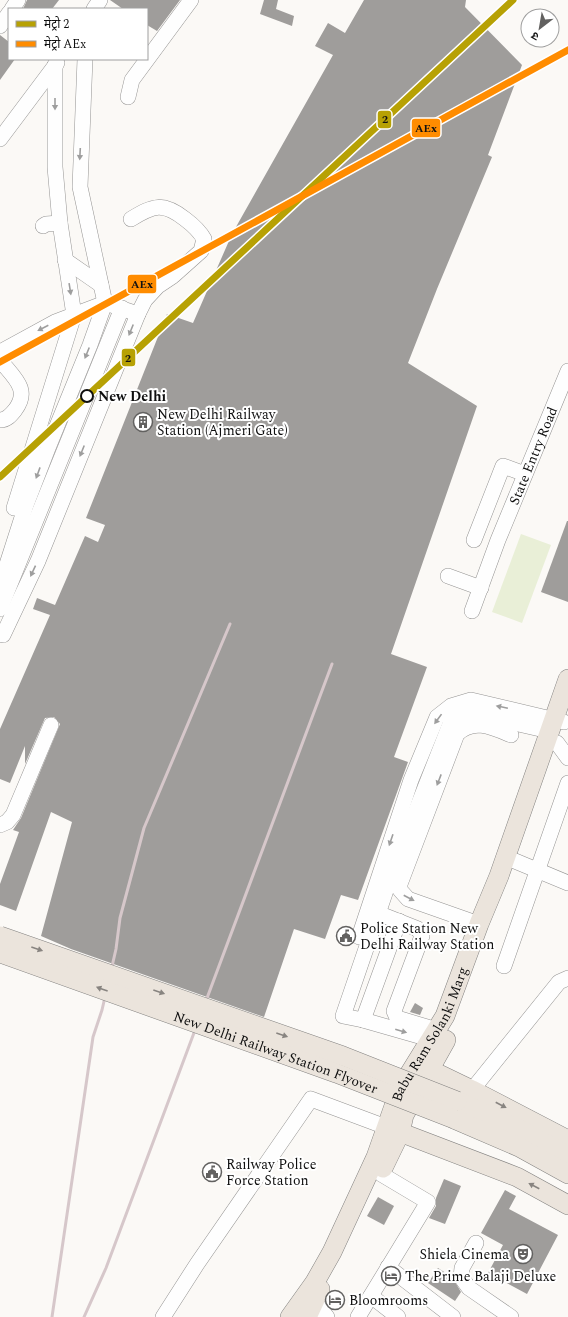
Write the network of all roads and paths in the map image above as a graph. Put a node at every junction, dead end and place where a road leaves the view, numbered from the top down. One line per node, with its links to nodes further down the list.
1 (191, 0): 4 (street)
2 (8, 14): 3 (street)
3 (0, 26)
4 (148, 58)
5 (85, 60): 15 (street, one-way to 15)
6 (147, 60): 8 (street)
7 (58, 62): 9 (street); 12 (street, one-way to 12)
8 (128, 97)
9 (5, 121): 10 (street)
10 (0, 139)
11 (131, 219): 18 (street)
12 (60, 223): 13 (street); 14 (street)
13 (43, 226)
14 (65, 260): 15 (street); 19 (street, one-way to 19)
15 (102, 285): 16 (street)
16 (105, 303): 17 (street); 19 (street); 25 (street, one-way to 25)
17 (122, 308): 18 (street); 30 (street)
18 (138, 314): 32 (street, one-way to 32)
19 (74, 315): 20 (street, one-way to 20); 25 (street)
20 (0, 352)
21 (0, 360): 23 (street)
22 (568, 371): 24 (street, State Entry Road)
23 (0, 420)
24 (525, 474): 26 (street); 29 (street, State Entry Road)
25 (13, 508): 28 (street)
26 (474, 540)
27 (448, 576): 29 (street)
28 (0, 586)
29 (481, 588): 31 (street, State Entry Road)
30 (0, 609)
31 (472, 612)
32 (1, 637)
33 (561, 720): 34 (street); 38 (main road, Babu Ram Solanki Marg); 43 (main road, Babu Ram Solanki Marg)
34 (516, 723): 41 (street, one-way to 41); 43 (street, one-way to 43)
35 (51, 725): 37 (street)
36 (568, 783): 39 (street)
37 (0, 825)
38 (515, 861): 39 (street); 49 (main road, Babu Ram Solanki Marg)
39 (536, 870): 40 (street); 46 (street)
40 (568, 883)
41 (373, 911): 42 (street); 48 (street)
42 (400, 922): 48 (street); 48 (street); 49 (street)
43 (479, 924): 49 (main road, Babu Ram Solanki Marg)
44 (0, 936): 52 (main road, New Delhi Railway Station Flyover, one-way to 52, bridge)
45 (0, 953): 52 (main road, New Delhi Railway Station Flyover, one-way to 45, bridge)
46 (504, 966)
47 (568, 978): 51 (street)
48 (367, 1021): 49 (street, one-way to 49)
49 (438, 1038): 50 (main road, Babu Ram Solanki Marg)
50 (423, 1066): 51 (main road); 53 (main road, Babu Ram Solanki Marg)
51 (472, 1090): 54 (main road, one-way to 54)
52 (455, 1110): 55 (main road, New Delhi Railway Station Flyover); 57 (main road, New Delhi Railway Station Flyover)
53 (393, 1130): 56 (main road, Babu Ram Solanki Marg); 58 (main road, one-way to 53); 62 (main road, Babu Ram Solanki Marg); 63 (street)
54 (568, 1140)
55 (568, 1156)
56 (381, 1174): 60 (street); 62 (main road, Babu Ram Solanki Marg)
57 (568, 1174)
58 (568, 1205)
59 (476, 1244): 69 (street)
60 (388, 1267): 61 (street); 68 (street)
61 (371, 1296): 66 (street); 67 (street)
62 (309, 1304): 64 (main road, Babu Ram Solanki Marg); 65 (street)
63 (163, 1317)
64 (290, 1317)
65 (327, 1317)
66 (358, 1317)
67 (398, 1317)
68 (453, 1317)
69 (511, 1317)

